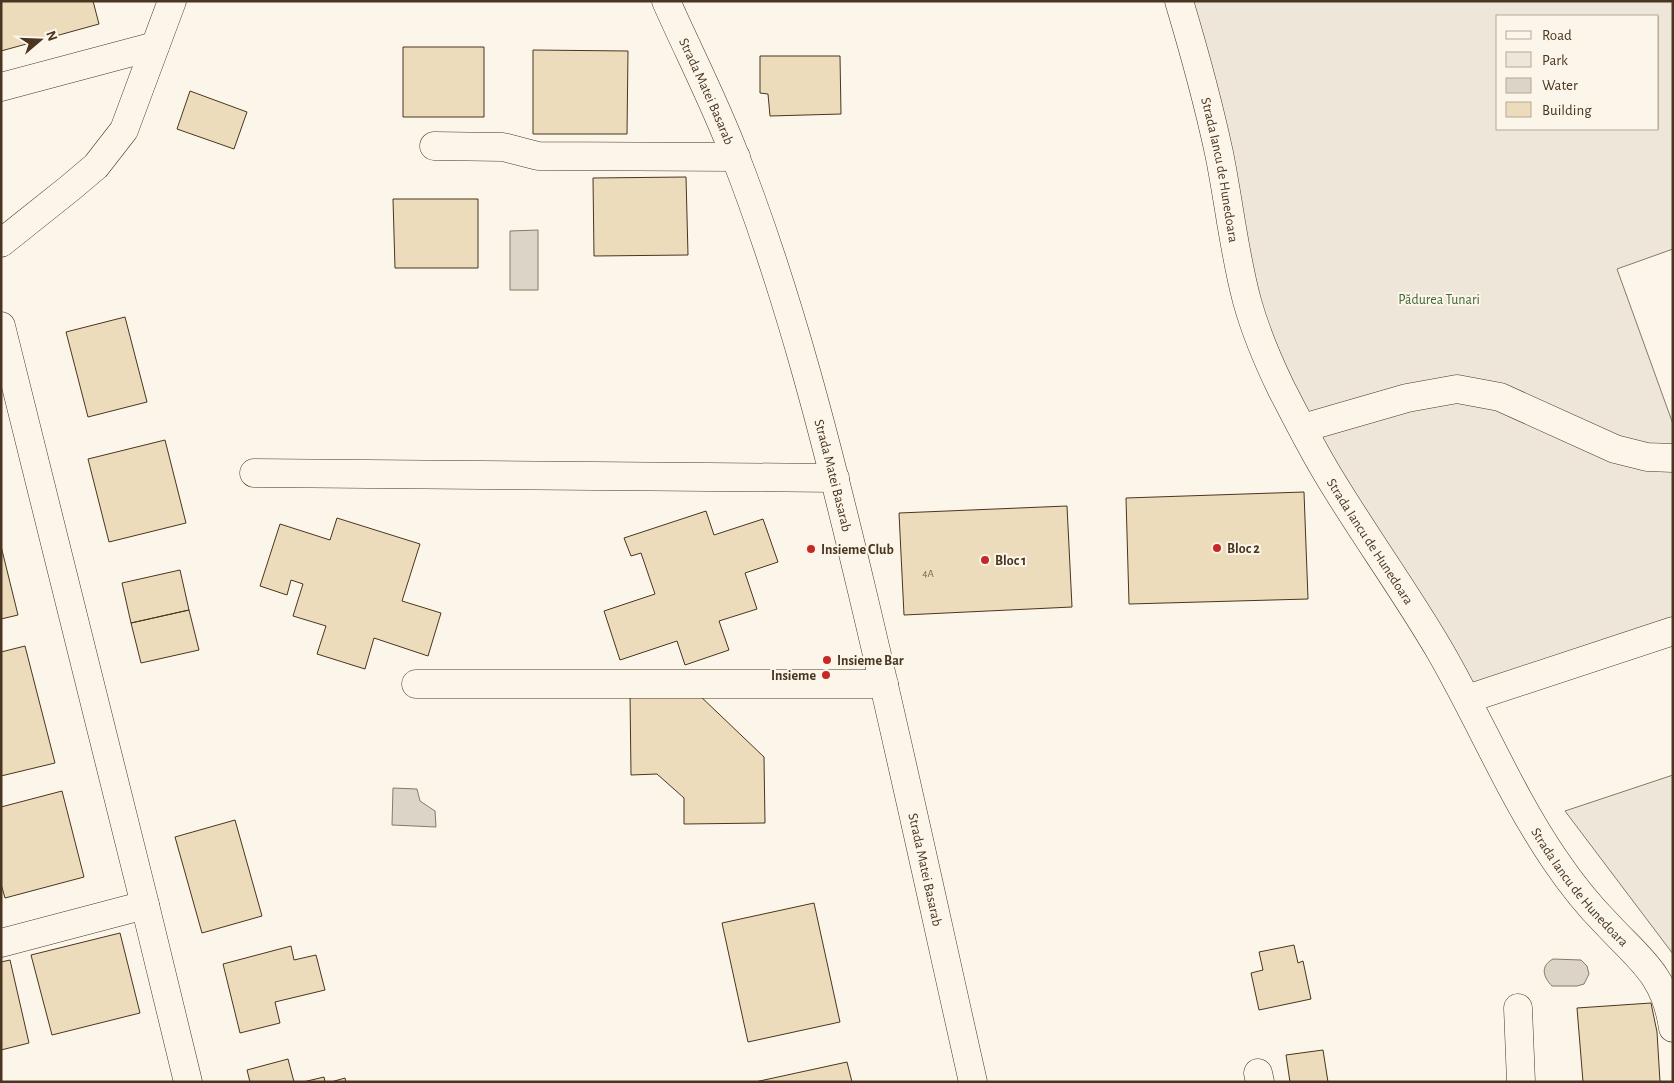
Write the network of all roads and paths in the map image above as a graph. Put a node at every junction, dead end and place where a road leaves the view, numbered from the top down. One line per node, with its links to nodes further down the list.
1 (172, 1): 4 (street)
2 (666, 1): 7 (street, Strada Matei Basarab)
3 (1179, 1): 10 (street, Strada Iancu de Hunedoara)
4 (155, 46): 5 (street); 8 (street)
5 (1, 87)
6 (434, 146): 7 (street)
7 (736, 157): 13 (street, Strada Matei Basarab)
8 (1, 243)
9 (1, 326): 18 (street)
10 (1303, 428): 11 (street); 17 (street, Strada Iancu de Hunedoara)
11 (1673, 458)
12 (254, 473): 13 (street)
13 (835, 478): 16 (street, Strada Matei Basarab)
14 (1673, 631): 17 (street)
15 (416, 684): 16 (street)
16 (884, 684): 23 (street, Strada Matei Basarab)
17 (1467, 699): 21 (street, Strada Iancu de Hunedoara)
18 (146, 905): 19 (street); 22 (street)
19 (1, 943)
20 (1518, 1008): 24 (street)
21 (1673, 1028)
22 (188, 1082)
23 (973, 1082)
24 (1521, 1082)

